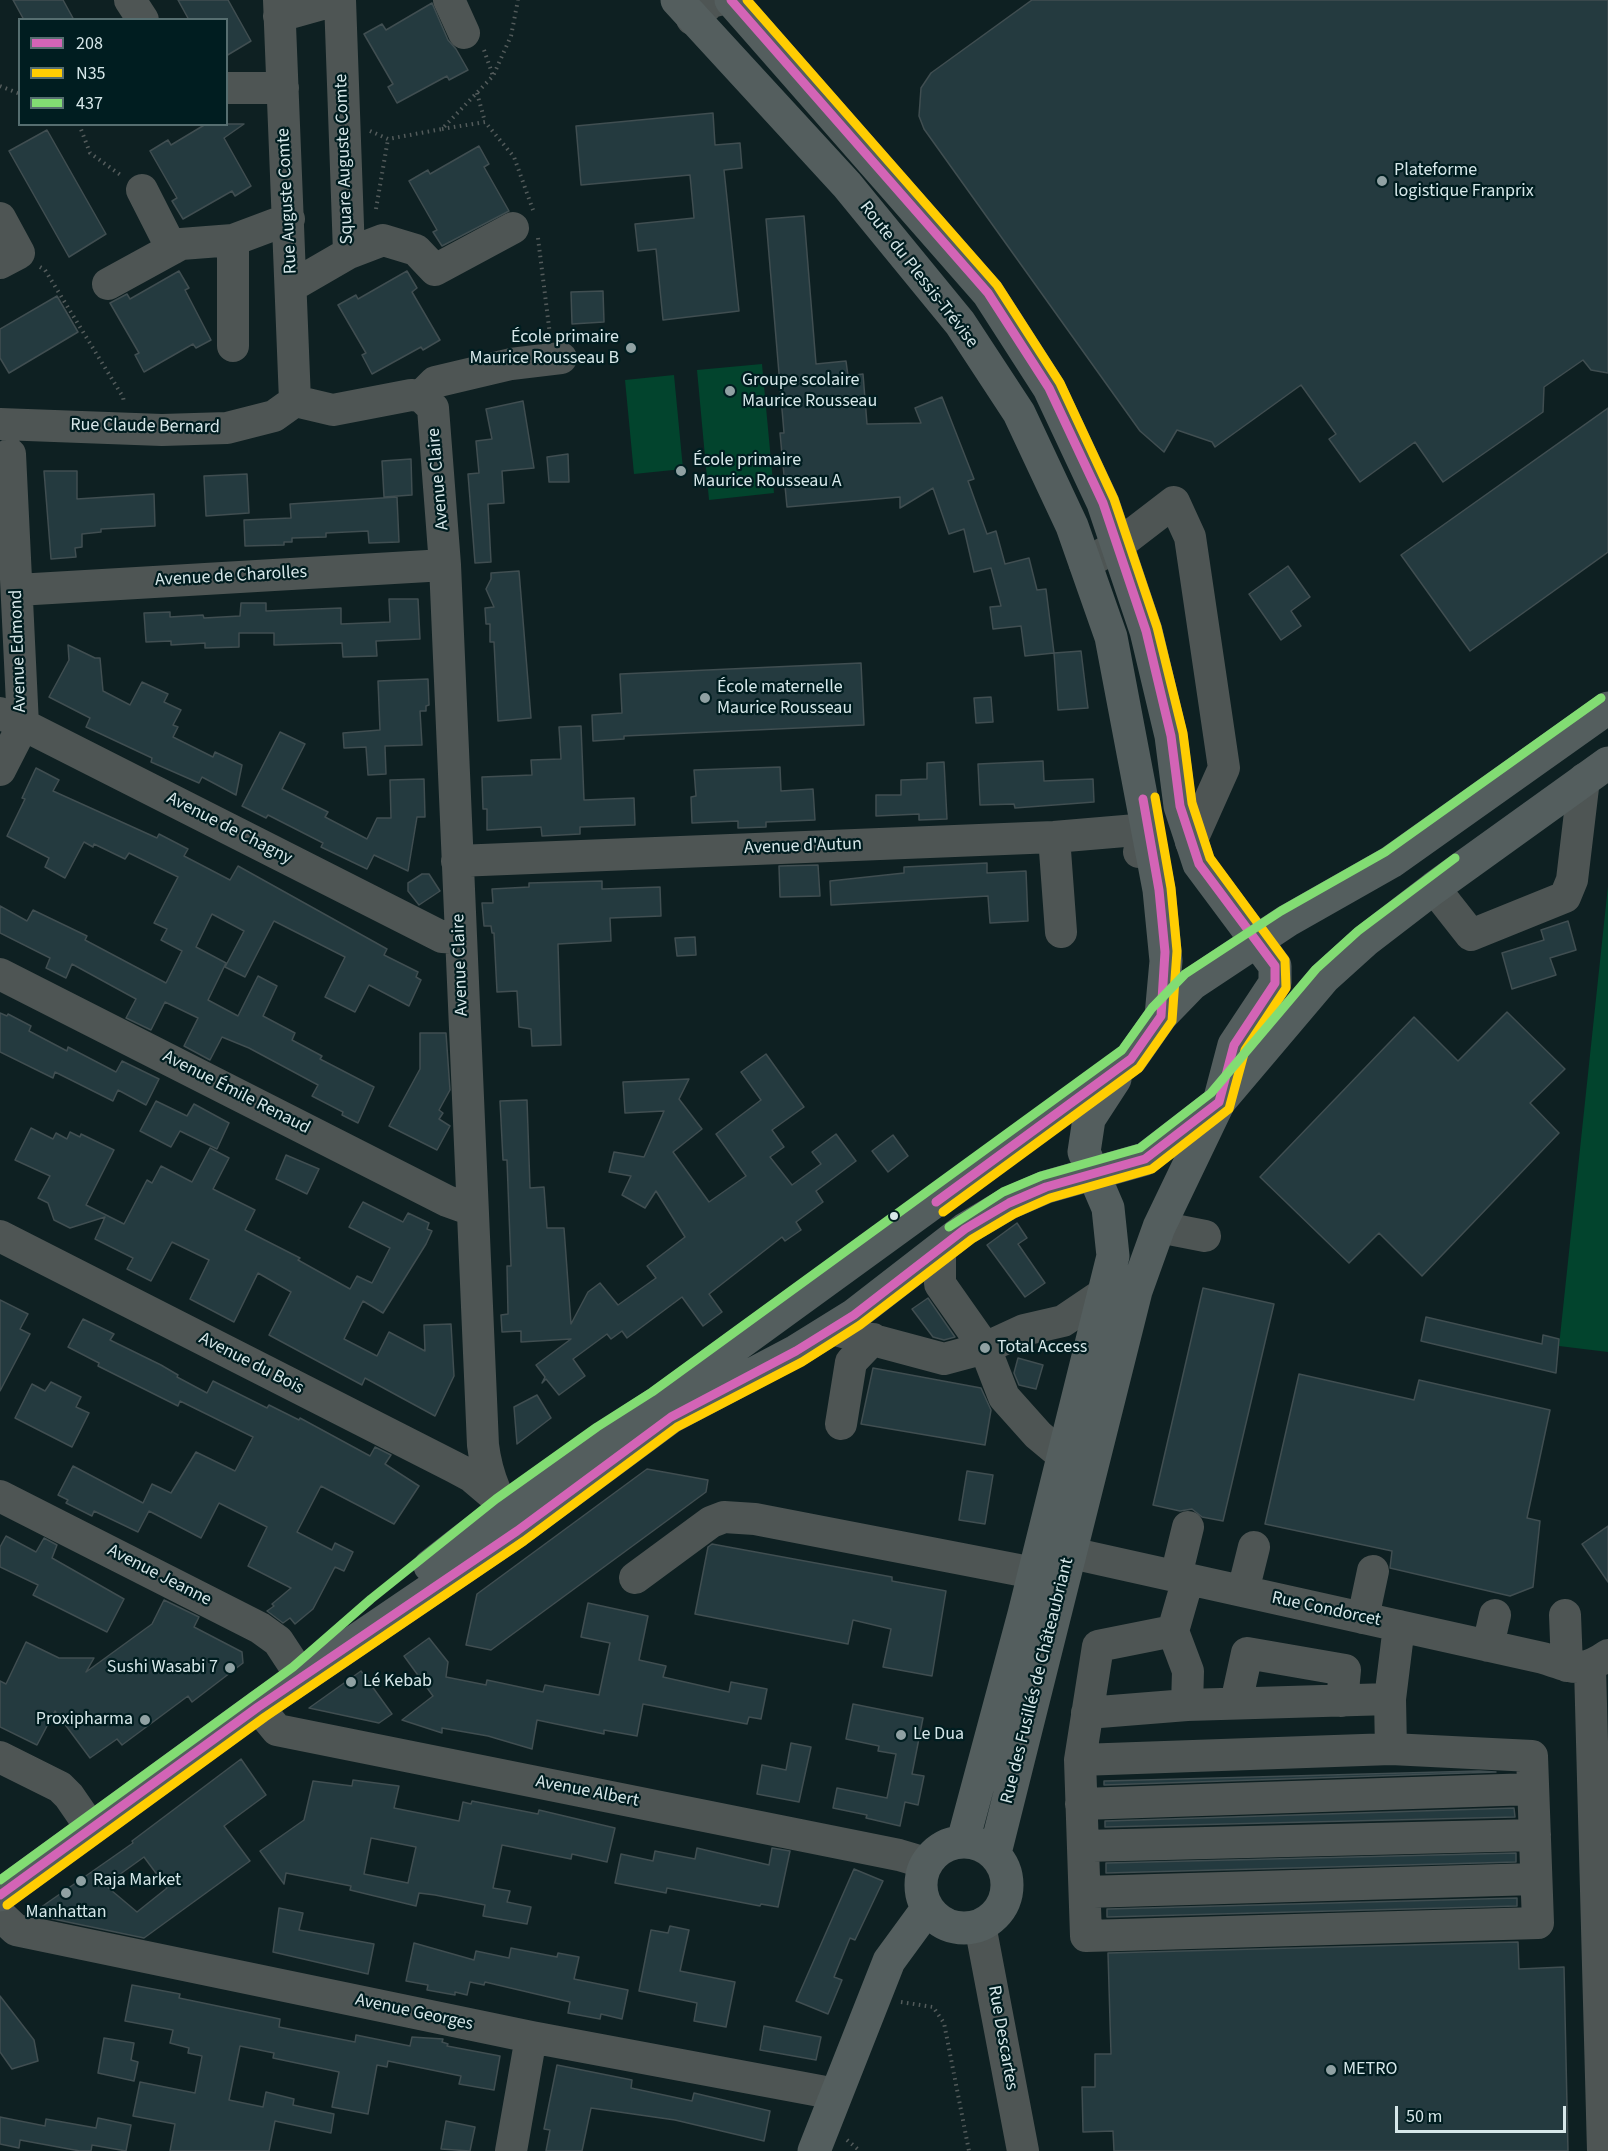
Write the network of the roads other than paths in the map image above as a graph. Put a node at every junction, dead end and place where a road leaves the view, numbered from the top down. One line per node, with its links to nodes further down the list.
1 (130, 0): 7 (street)
2 (338, 0): 5 (street, Square Auguste Comte); 18 (street, Square Auguste Comte)
3 (449, 0): 8 (street)
4 (729, 0): 6 (street); 9 (street); 28 (main road, Route du Plessis-Trévise)
5 (279, 8): 11 (street, Rue Auguste Comte)
6 (685, 10): 9 (main road, Route du Plessis-Trévise)
7 (142, 18)
8 (464, 33)
9 (715, 45): 29 (main road, Route du Plessis-Trévise)
10 (228, 88): 11 (street)
11 (283, 88): 14 (street, Rue Auguste Comte)
12 (142, 190): 17 (street)
13 (0, 218): 19 (street)
14 (289, 219): 16 (street); 21 (street, Rue Auguste Comte)
15 (513, 228): 18 (street)
16 (233, 240): 17 (street); 22 (street)
17 (172, 249): 20 (street)
18 (349, 253): 21 (street, Square Auguste Comte)
19 (10, 258)
20 (108, 284)
21 (292, 286): 25 (street, Rue Auguste Comte)
22 (233, 346)
23 (561, 358): 24 (street)
24 (421, 396): 25 (street); 30 (street, Avenue Claire)
25 (295, 401): 26 (street, Rue Claude Bernard)
26 (0, 424)
27 (10, 454): 31 (street, Avenue Edmond)
28 (1118, 545): 29 (street); 40 (main road, Route du Plessis-Trévise); 40 (street)
29 (1086, 564): 38 (main road, Route du Plessis-Trévise)
30 (446, 565): 31 (street, Avenue de Charolles); 41 (street, Avenue Claire)
31 (17, 590): 33 (street, Avenue Edmond)
32 (1608, 708): 45 (main road, Rue des Fusillés de Châteaubriant)
33 (11, 719): 35 (street, Avenue Edmond); 44 (street, Avenue de Chagny)
34 (1608, 744): 37 (main road)
35 (0, 770)
36 (1596, 771): 37 (main road); 42 (street)
37 (1531, 817): 42 (main road)
38 (1148, 829): 39 (street, Avenue d'Autun); 47 (main road, Route du Plessis-Trévise)
39 (1054, 837): 41 (street, Avenue d'Autun); 43 (street)
40 (1191, 842): 45 (main road, Route du Plessis-Trévise)
41 (457, 861): 44 (street, Avenue Claire)
42 (1434, 888): 49 (main road)
43 (1061, 932)
44 (460, 938): 51 (street, Avenue Claire)
45 (1257, 940): 47 (main road, Rue des Fusillés de Châteaubriant); 49 (main road, Route du Plessis-Trévise)
46 (0, 974): 51 (street, Avenue Émile Renaud)
47 (1161, 1016): 48 (main road, Rue des Fusillés de Châteaubriant)
48 (1131, 1059): 50 (main road, Rue des Fusillés de Châteaubriant); 63 (main road)
49 (1219, 1102): 50 (main road); 52 (main road, Rue des Fusillés de Châteaubriant)
50 (1093, 1176): 55 (main road); 56 (main road, Rue des Fusillés de Châteaubriant)
51 (472, 1210): 63 (street, Avenue Claire)
52 (1160, 1227): 54 (street); 66 (main road, Rue des Fusillés de Châteaubriant)
53 (0, 1236): 63 (street, Avenue du Bois)
54 (1205, 1236)
55 (940, 1249): 57 (main road); 59 (street)
56 (1103, 1294): 59 (street); 61 (main road, Rue des Fusillés de Châteaubriant)
57 (832, 1329): 58 (street); 63 (main road)
58 (873, 1339): 59 (street); 60 (street)
59 (985, 1348): 61 (street)
60 (840, 1424)
61 (1062, 1455): 66 (main road, Rue des Fusillés de Châteaubriant)
62 (0, 1496): 78 (street, Avenue Jeanne)
63 (506, 1513): 78 (main road)
64 (1188, 1527): 69 (street)
65 (1254, 1547): 70 (street)
66 (1048, 1557): 68 (street, Rue Condorcet); 69 (street, Rue Condorcet); 93 (main road, Rue des Fusillés de Châteaubriant); 95 (main road, Rue des Fusillés de Châteaubriant)
67 (1373, 1570): 73 (street)
68 (635, 1578)
69 (1182, 1578): 70 (street, Rue Condorcet); 75 (street)
70 (1243, 1592): 73 (street, Rue Condorcet)
71 (1565, 1614): 77 (street)
72 (1495, 1615): 76 (street)
73 (1363, 1618): 74 (street, Rue Condorcet)
74 (1399, 1626): 76 (street, Rue Condorcet); 79 (street)
75 (1173, 1631): 82 (street); 84 (street)
76 (1488, 1646): 77 (street, Rue Condorcet)
77 (1589, 1663): 90 (street)
78 (301, 1676): 83 (main road)
79 (1390, 1700): 80 (street); 85 (street)
80 (1342, 1701): 81 (street); 81 (street)
81 (1236, 1703): 82 (street)
82 (1188, 1705): 84 (street)
83 (258, 1707): 91 (main road); 96 (street, Avenue Albert)
84 (1087, 1713): 87 (street)
85 (1391, 1749): 87 (street); 88 (street)
86 (0, 1757): 91 (street)
87 (1080, 1760): 89 (street)
88 (1533, 1789): 89 (street); 92 (street)
89 (1081, 1804): 94 (street)
90 (1601, 1824): 101 (street)
91 (90, 1828): 99 (main road)
92 (1535, 1835): 94 (street); 97 (street)
93 (963, 1841): 95 (main road); 96 (main road)
94 (1083, 1846): 98 (street)
95 (994, 1853): 103 (main road)
96 (926, 1863): 100 (main road)
97 (1536, 1879): 98 (street); 98 (street)
98 (1085, 1892)
99 (0, 1895)
100 (927, 1910): 103 (main road); 105 (main road)
101 (1602, 1913): 109 (street)
102 (0, 1915): 104 (street, Avenue Georges)
103 (980, 1925): 108 (street, Rue Descartes)
104 (531, 2037): 105 (street, Avenue Georges); 106 (street)
105 (836, 2094): 107 (main road)
106 (511, 2151)
107 (813, 2151)
108 (1023, 2151)
109 (1603, 2151)

